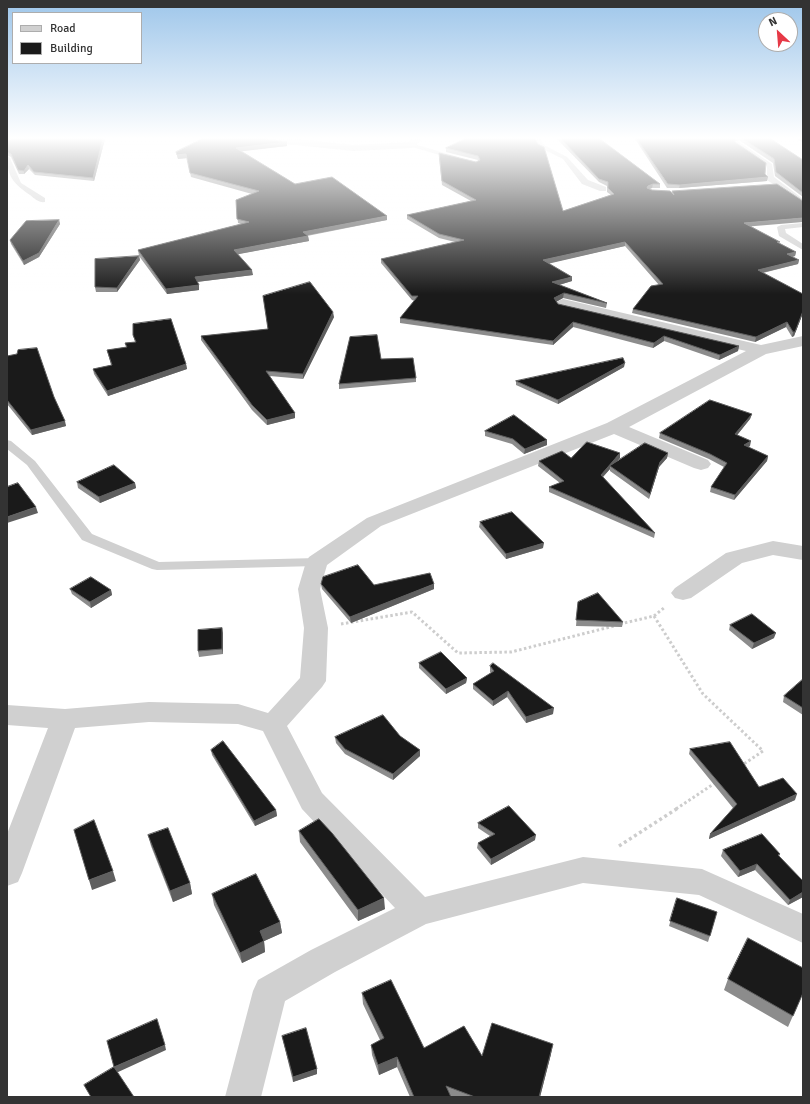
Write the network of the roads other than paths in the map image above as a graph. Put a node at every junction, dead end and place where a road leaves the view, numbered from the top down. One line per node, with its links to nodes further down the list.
1 (28, 191): 3 (lane)
2 (787, 191): 4 (lane)
3 (42, 200)
4 (803, 202)
5 (803, 225): 6 (lane)
6 (803, 248)
7 (564, 304): 9 (street)
8 (803, 341): 9 (street)
9 (761, 350): 10 (street)
10 (614, 427): 12 (street); 14 (street)
11 (7, 443): 14 (lane)
12 (701, 464)
13 (803, 553): 15 (street)
14 (317, 562): 18 (street)
15 (683, 593)
16 (7, 715): 17 (street)
17 (65, 719): 18 (street); 19 (street)
18 (272, 724): 20 (street)
19 (7, 873)
20 (419, 912): 21 (street); 22 (street)
21 (803, 929)
22 (243, 1097)

